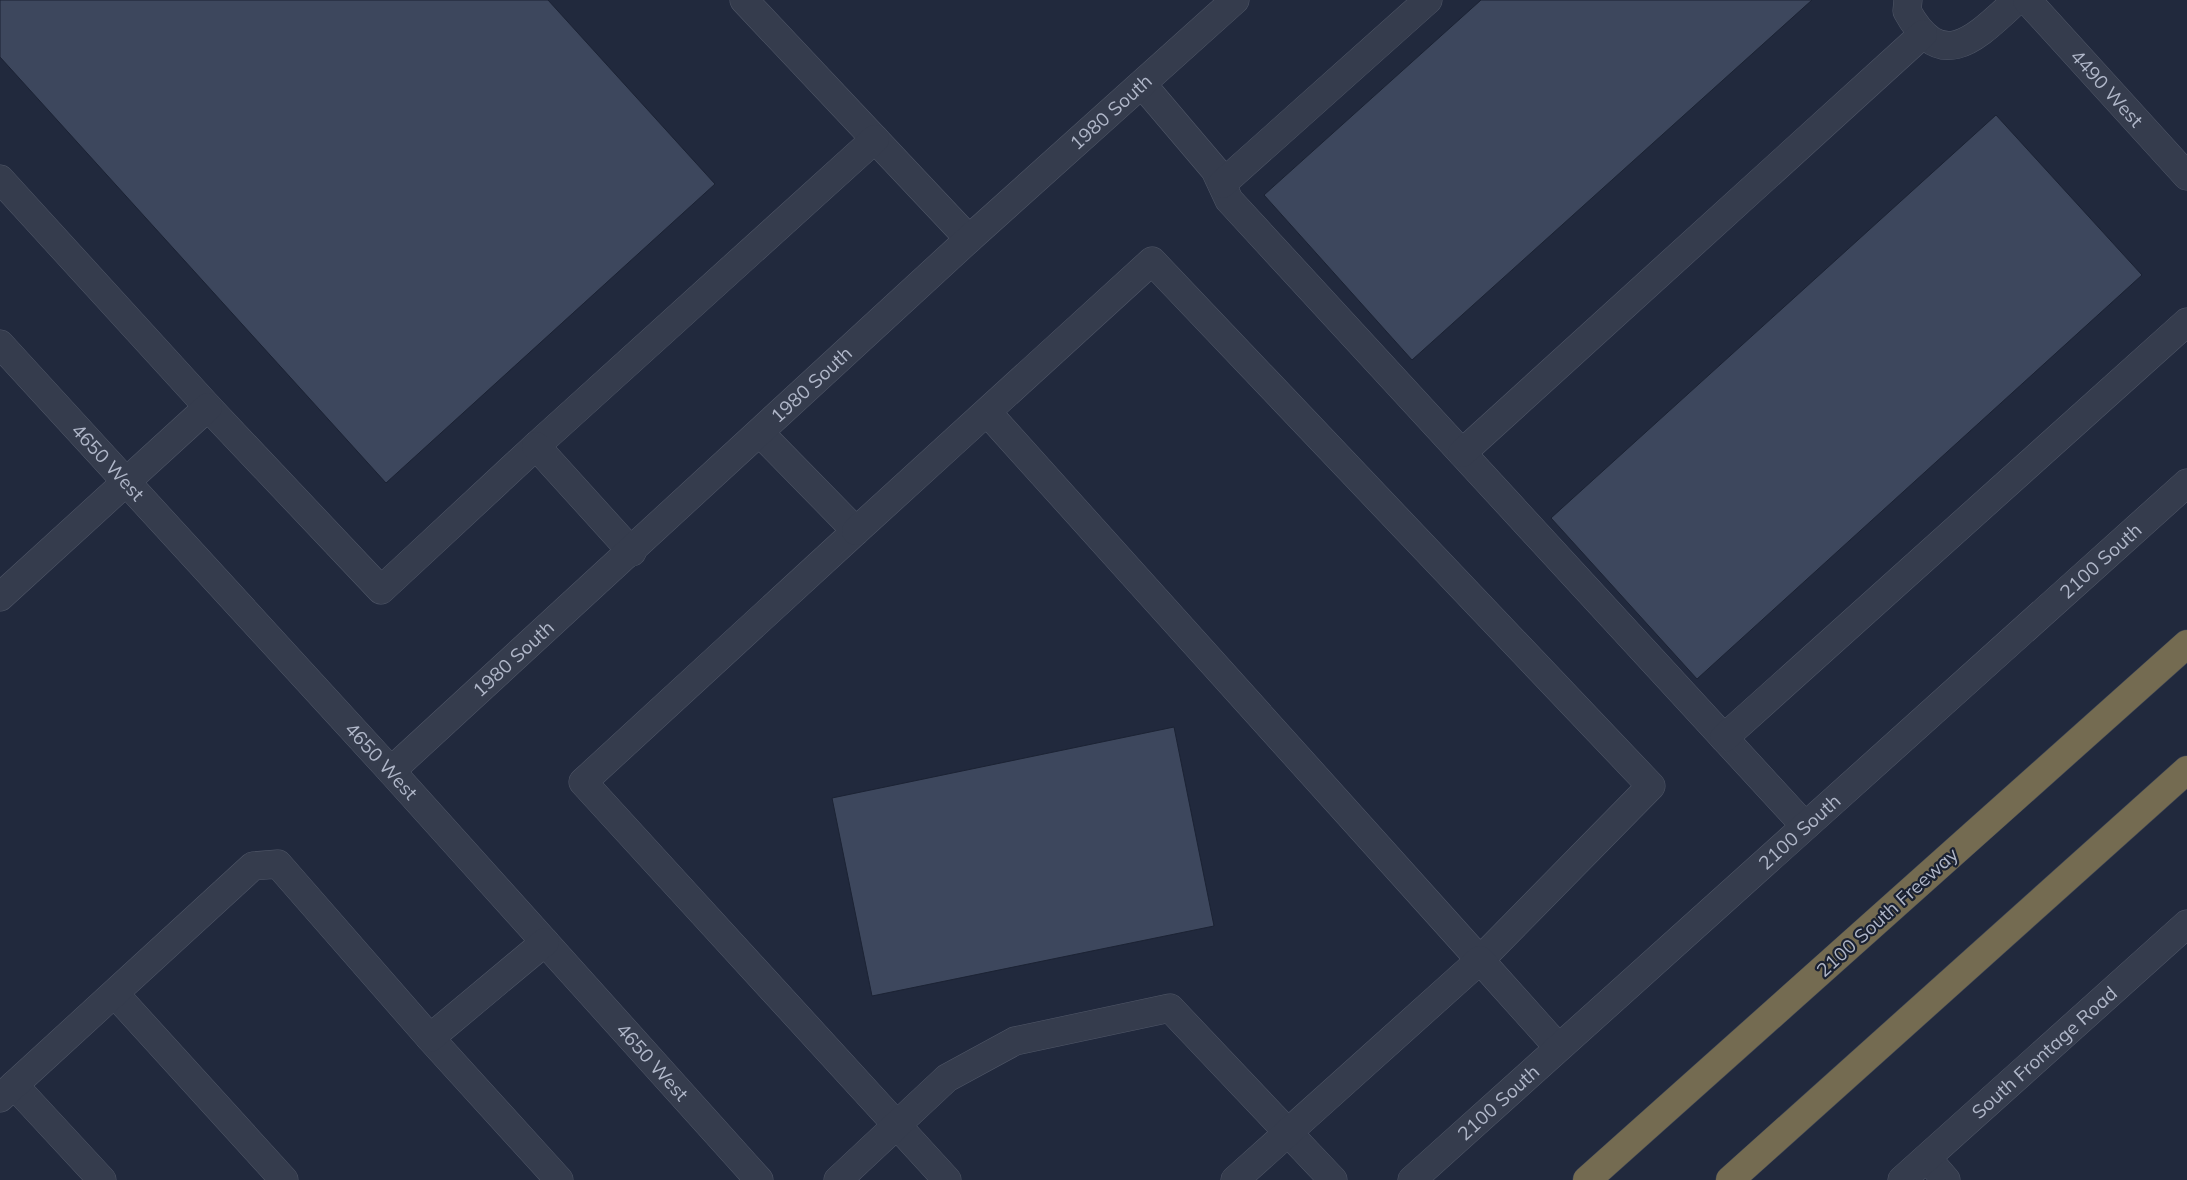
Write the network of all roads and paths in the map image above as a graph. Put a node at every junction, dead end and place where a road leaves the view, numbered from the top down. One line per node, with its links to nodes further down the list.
1 (744, 0): 8 (street)
2 (1235, 0): 7 (street, 1980 South)
3 (1428, 0): 11 (street)
4 (1908, 0): 6 (street)
5 (2030, 2): 6 (street); 9 (street, 4490 West)
6 (1922, 34): 19 (street)
7 (1142, 84): 11 (street); 12 (street, 1980 South)
8 (875, 139): 12 (street); 18 (street)
9 (2187, 176)
10 (0, 179): 15 (street)
11 (1222, 184): 19 (street)
12 (969, 239): 17 (street, 1980 South)
13 (2187, 322): 26 (street)
14 (0, 344): 20 (street, 4650 West)
15 (208, 407): 18 (street); 20 (street)
16 (987, 412): 22 (street); 32 (street); 32 (street)
17 (760, 434): 22 (street); 23 (street, 1980 South)
18 (536, 446): 23 (street)
19 (1462, 453): 26 (street)
20 (127, 482): 24 (street); 28 (street, 4650 West)
21 (2187, 483): 29 (street, 2100 South)
22 (856, 531): 37 (street)
23 (632, 552): 28 (street, 1980 South)
24 (5, 585)
25 (2187, 644): 49 (highway, 2100 South Freeway)
26 (1724, 738): 29 (street)
27 (2187, 770): 50 (highway)
28 (391, 771): 31 (street, 4650 West)
29 (1805, 826): 35 (street, 2100 South)
30 (2187, 924): 39 (street, South Frontage Road)
31 (544, 942): 34 (street); 43 (street, 4650 West)
32 (1480, 960): 35 (street); 38 (street)
33 (115, 994): 34 (street); 36 (street); 41 (street)
34 (430, 1038): 42 (street)
35 (1558, 1047): 48 (street, 2100 South)
36 (7, 1091): 40 (street)
37 (898, 1124): 38 (street); 44 (street); 45 (street)
38 (1290, 1132): 46 (street); 47 (street)
39 (1927, 1158): 51 (street, South Frontage Road); 52 (street)
40 (102, 1180)
41 (284, 1180)
42 (559, 1180)
43 (759, 1180)
44 (838, 1180)
45 (947, 1180)
46 (1235, 1180)
47 (1333, 1180)
48 (1412, 1180)
49 (1587, 1180)
50 (1730, 1180)
51 (1902, 1180)
52 (1946, 1180)

